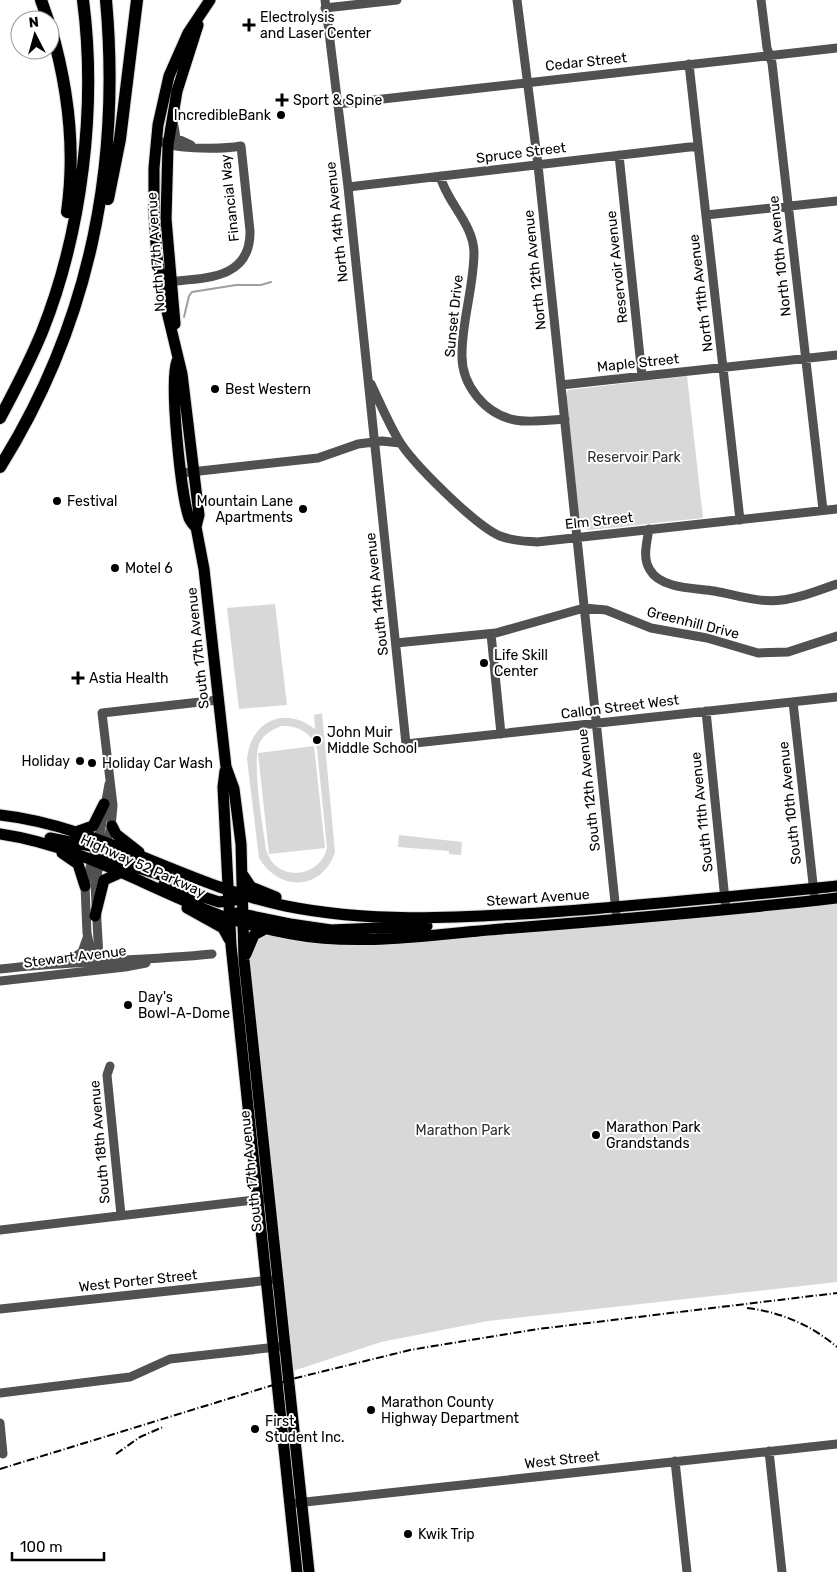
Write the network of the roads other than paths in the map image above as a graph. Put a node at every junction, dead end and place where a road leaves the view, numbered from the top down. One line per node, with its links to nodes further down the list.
1 (83, 0): 32 (highway)
2 (106, 0): 28 (highway)
3 (137, 0): 28 (highway)
4 (210, 0): 9 (main road, North 17th Avenue)
5 (397, 0): 8 (street)
6 (517, 0): 14 (street, North 12th Avenue)
7 (761, 0): 11 (street, North 10th Avenue)
8 (325, 4): 15 (street, North 14th Avenue)
9 (199, 18): 16 (main road, North 17th Avenue); 17 (main road, North 17th Avenue)
10 (837, 48): 11 (street, Cedar Street)
11 (770, 56): 13 (street, Cedar Street); 26 (street, North 10th Avenue)
12 (59, 60): 32 (highway)
13 (689, 64): 14 (street, Cedar Street); 20 (street, North 11th Avenue)
14 (528, 82): 15 (street, Cedar Street); 22 (street, North 12th Avenue)
15 (338, 104): 24 (street, North 14th Avenue)
16 (172, 113): 18 (main road, North 17th Avenue); 19 (street, Financial Way)
17 (156, 133): 18 (street); 29 (main road, North 17th Avenue)
18 (168, 145): 19 (street, Financial Way); 29 (main road, North 17th Avenue)
19 (196, 146): 29 (street, Financial Way)
20 (698, 146): 21 (street, Spruce Street); 27 (street, North 11th Avenue)
21 (619, 155): 22 (street, Spruce Street); 34 (street, Reservoir Avenue)
22 (538, 165): 23 (street, Spruce Street); 36 (street, North 12th Avenue)
23 (440, 176): 24 (street, Spruce Street); 38 (street, Sunset Drive)
24 (348, 187): 35 (street, North 14th Avenue)
25 (837, 201): 26 (street)
26 (789, 206): 27 (street); 31 (street, North 10th Avenue)
27 (706, 215): 33 (street, North 11th Avenue)
28 (98, 222): 41 (highway)
29 (166, 282): 42 (main road, North 17th Avenue)
30 (837, 354): 31 (street, Maple Street)
31 (806, 358): 33 (street, Maple Street); 44 (street, North 10th Avenue)
32 (26, 364): 37 (highway)
33 (724, 367): 34 (street, Maple Street); 45 (street, North 11th Avenue)
34 (642, 376): 36 (street, Maple Street)
35 (368, 378): 39 (street, North 14th Avenue); 40 (street, Elm Street)
36 (561, 385): 38 (street, North 12th Avenue)
37 (0, 418)
38 (565, 419): 47 (street, North 12th Avenue)
39 (375, 442): 40 (street); 42 (street); 52 (street, South 14th Avenue)
40 (400, 443): 47 (street, Elm Street)
41 (0, 467)
42 (187, 473): 54 (main road, South 17th Avenue)
43 (837, 509): 44 (street, Elm Street)
44 (823, 510): 45 (street, Elm Street)
45 (740, 520): 46 (street, Elm Street)
46 (649, 529): 47 (street, Elm Street); 48 (street)
47 (577, 537): 49 (street, South 12th Avenue)
48 (837, 584)
49 (584, 608): 50 (street, Greenhill Drive); 51 (street, Greenhill Drive); 57 (street, South 12th Avenue)
50 (491, 634): 52 (street, Greenhill Drive); 58 (street)
51 (837, 636)
52 (396, 643): 59 (street, South 14th Avenue)
53 (837, 697): 55 (street, Callon Street West)
54 (218, 700): 60 (main road, South 17th Avenue); 61 (street)
55 (793, 702): 56 (street, Callon Street West); 78 (street, South 10th Avenue)
56 (706, 711): 57 (street, Callon Street West); 81 (street, South 11th Avenue)
57 (596, 724): 58 (street, Callon Street West); 84 (street, South 12th Avenue)
58 (501, 734): 59 (street, Callon Street West)
59 (406, 744)
60 (226, 767): 69 (main road, South 17th Avenue); 72 (main road, South 17th Avenue)
61 (110, 784): 62 (street); 64 (street)
62 (104, 804): 65 (main road); 68 (street)
63 (0, 815): 65 (main road, Highway 52 Parkway)
64 (112, 826): 68 (street); 70 (main road)
65 (74, 832): 68 (main road, Highway 52 Parkway)
66 (5, 835): 67 (main road, Highway 52 Parkway); 68 (main road)
67 (26, 839): 68 (main road, Highway 52 Parkway); 75 (main road)
68 (99, 851): 70 (main road, Highway 52 Parkway); 71 (main road, Highway 52 Parkway); 75 (street); 79 (main road); 87 (street)
69 (227, 855): 74 (main road); 79 (main road, South 17th Avenue)
70 (154, 863): 74 (main road, Highway 52 Parkway)
71 (122, 872): 73 (main road, Highway 52 Parkway); 87 (main road)
72 (242, 874): 80 (main road, South 17th Avenue); 86 (main road)
73 (140, 879): 77 (main road, Highway 52 Parkway); 79 (main road)
74 (200, 880): 79 (main road, Highway 52 Parkway)
75 (86, 886): 93 (street)
76 (837, 886): 78 (main road, Stewart Avenue)
77 (159, 888): 89 (main road, Highway 52 Parkway); 94 (main road)
78 (814, 888): 81 (main road, Stewart Avenue); 83 (street, South 10th Avenue)
79 (228, 896): 80 (main road, Highway 52 Parkway); 89 (main road, South 17th Avenue)
80 (243, 896): 86 (main road, Stewart Avenue); 88 (main road, South 17th Avenue)
81 (725, 897): 84 (main road, Stewart Avenue); 85 (street, South 11th Avenue)
82 (837, 898): 83 (main road, Stewart Avenue)
83 (815, 901): 85 (main road, Stewart Avenue)
84 (615, 908): 90 (main road, Stewart Avenue); 91 (street, South 12th Avenue)
85 (726, 910): 91 (main road, Stewart Avenue)
86 (340, 915): 90 (main road, Stewart Avenue)
87 (95, 916): 98 (street)
88 (243, 917): 89 (main road, Highway 52 Parkway); 90 (main road); 92 (main road, Stewart Avenue); 96 (main road, South 17th Avenue)
89 (230, 918): 94 (main road, South 17th Avenue)
90 (456, 919)
91 (616, 920): 92 (main road, Stewart Avenue)
92 (267, 928): 96 (main road)
93 (87, 933): 97 (street); 98 (street)
94 (230, 945): 102 (main road, South 17th Avenue)
95 (212, 954): 98 (street, Stewart Avenue)
96 (244, 960): 102 (main road, South 17th Avenue)
97 (63, 963): 98 (street, Stewart Avenue); 99 (street, Stewart Avenue)
98 (96, 965): 100 (street, Stewart Avenue)
99 (0, 969)
100 (0, 981)
101 (110, 1066): 103 (street, South 18th Avenue)
102 (264, 1199): 103 (street); 105 (main road, South 17th Avenue)
103 (120, 1215): 104 (street)
104 (0, 1230)
105 (272, 1279): 106 (street, West Porter Street); 107 (main road, South 17th Avenue)
106 (0, 1309)
107 (280, 1347): 108 (street); 114 (main road, South 17th Avenue)
108 (0, 1393)
109 (0, 1423): 112 (street)
110 (837, 1444): 111 (street, West Street)
111 (769, 1451): 113 (street, West Street); 118 (street)
112 (3, 1454)
113 (675, 1461): 114 (street, West Street); 117 (street)
114 (295, 1503): 115 (main road, South 17th Avenue); 116 (main road, South 17th Avenue)
115 (297, 1572)
116 (309, 1572)
117 (687, 1572)
118 (782, 1572)

